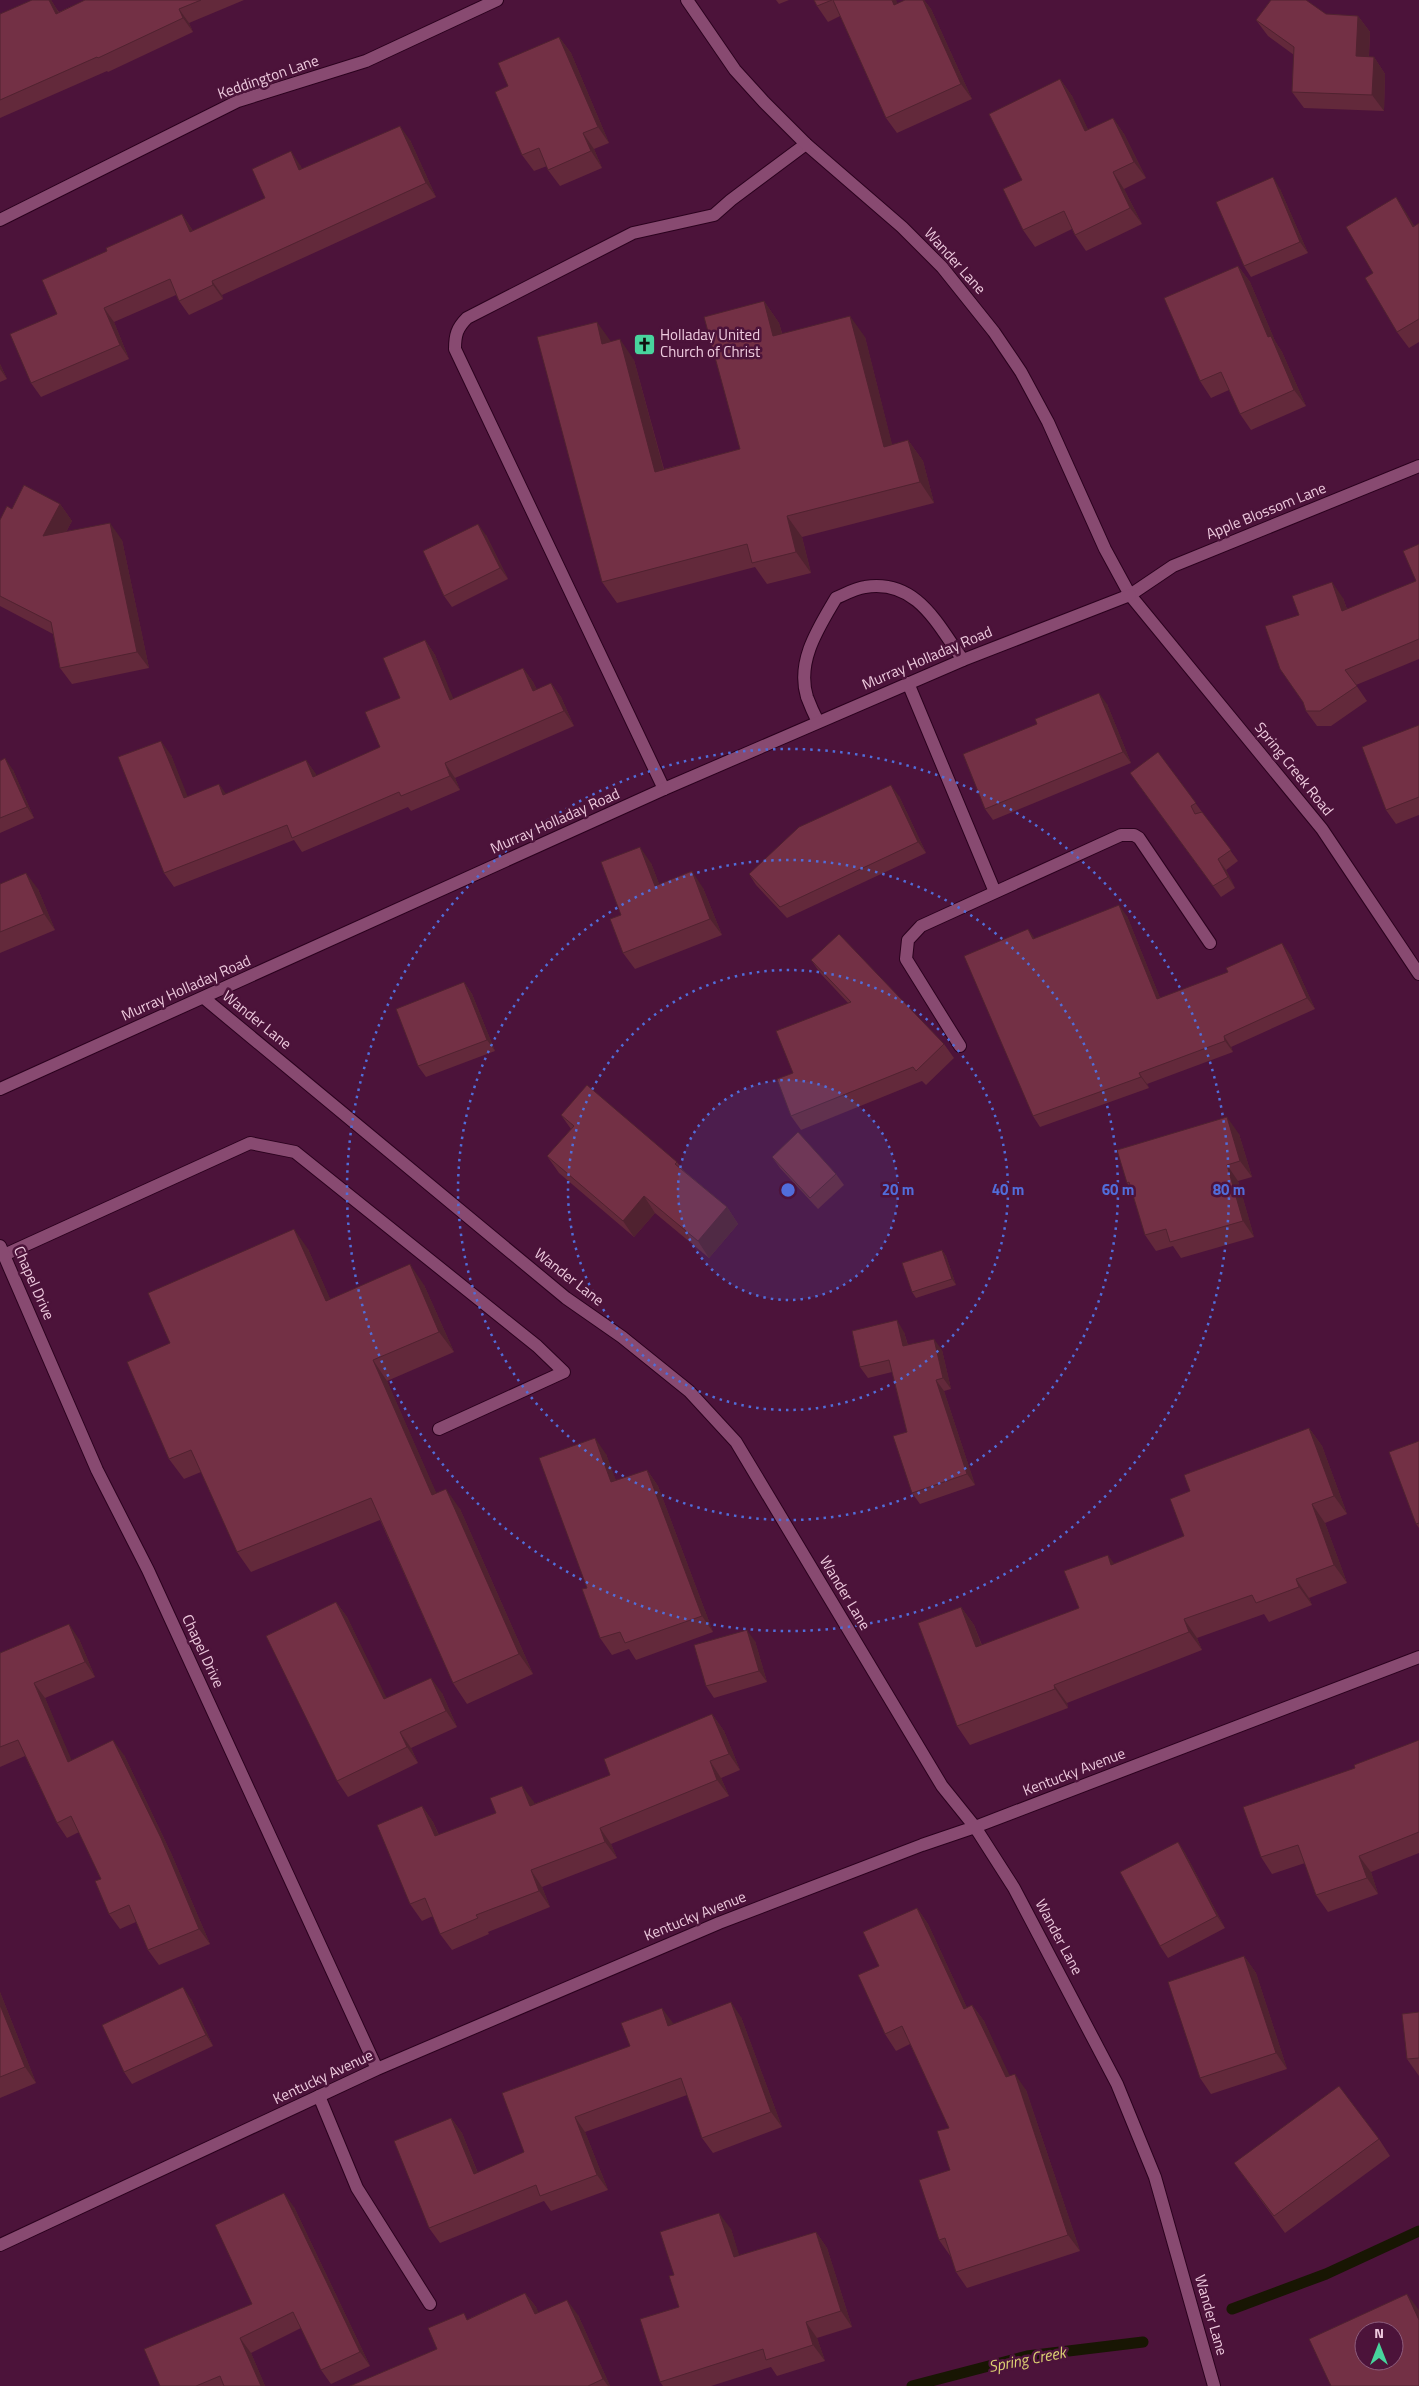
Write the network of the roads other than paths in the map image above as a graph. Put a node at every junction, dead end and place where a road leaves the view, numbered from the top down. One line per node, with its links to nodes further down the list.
1 (497, 0): 4 (street, Keddington Lane)
2 (687, 0): 3 (street, Wander Lane)
3 (806, 144): 6 (street, Wander Lane); 10 (street)
4 (0, 220)
5 (1419, 466): 6 (street, Apple Blossom Lane)
6 (1130, 595): 7 (street, Murray Holladay Road); 13 (street, Spring Creek Road)
7 (963, 660): 8 (street, Murray Holladay Road); 9 (street)
8 (908, 683): 9 (street, Murray Holladay Road); 11 (street)
9 (818, 722): 10 (street, Murray Holladay Road)
10 (664, 789): 14 (street, Murray Holladay Road)
11 (995, 892): 12 (street); 15 (street)
12 (1210, 943)
13 (1419, 974)
14 (204, 998): 16 (street, Murray Holladay Road); 20 (street, Wander Lane)
15 (960, 1046)
16 (0, 1089)
17 (2, 1251): 18 (street); 21 (street, Chapel Drive)
18 (439, 1429)
19 (1419, 1657): 20 (street, Kentucky Avenue)
20 (975, 1827): 21 (street, Kentucky Avenue); 25 (street, Wander Lane)
21 (377, 2070): 22 (street, Kentucky Avenue)
22 (319, 2096): 23 (street, Kentucky Avenue); 24 (street)
23 (0, 2245)
24 (430, 2304)
25 (1214, 2386)

